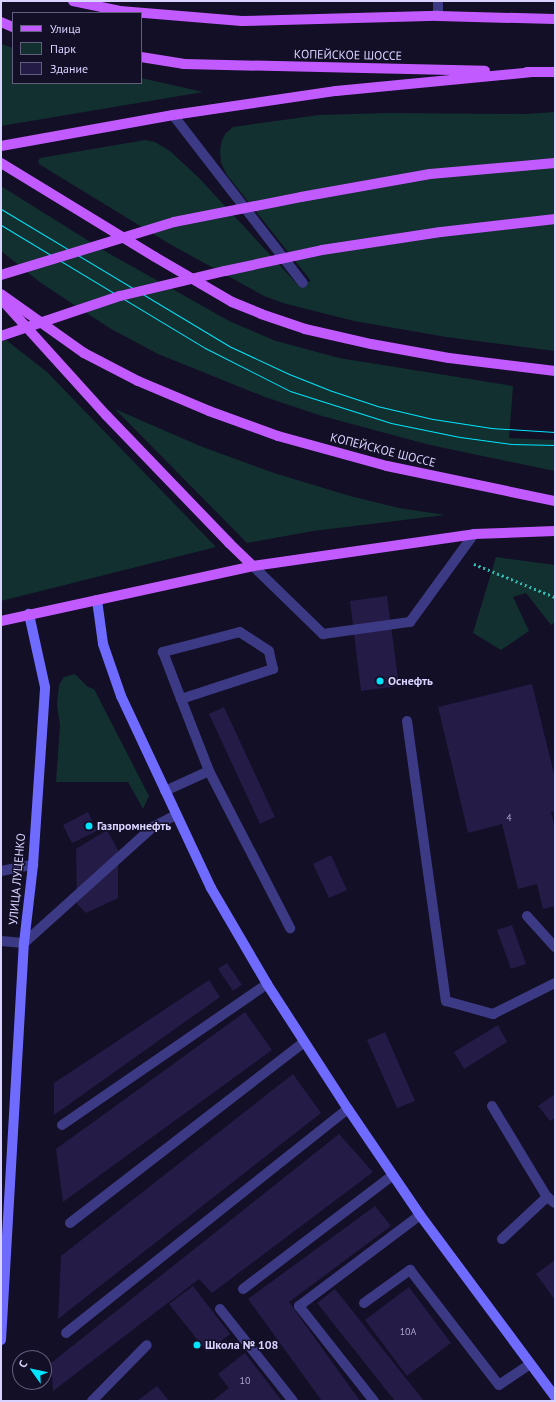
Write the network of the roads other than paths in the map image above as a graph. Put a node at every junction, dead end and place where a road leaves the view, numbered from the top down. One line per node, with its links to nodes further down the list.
1 (73, 1): 3 (main road)
2 (438, 1): 5 (street)
3 (132, 12)
4 (142, 13): 5 (main road)
5 (438, 16): 6 (main road)
6 (555, 19)
7 (1, 22): 8 (main road)
8 (12, 27)
9 (142, 57): 10 (main road, КОПЕЙСКОЕ ШОССЕ)
10 (532, 72): 11 (main road, КОПЕЙСКОЕ ШОССЕ); 12 (main road)
11 (555, 72)
12 (173, 115): 13 (main road); 18 (street)
13 (1, 146)
14 (1, 162): 22 (main road)
15 (555, 163): 17 (main road, bridge)
16 (555, 220): 21 (main road, bridge)
17 (1, 275)
18 (303, 283)
19 (1, 294): 23 (main road, КОПЕЙСКОЕ ШОССЕ)
20 (1, 298): 26 (main road)
21 (1, 336)
22 (555, 371)
23 (555, 501)
24 (555, 531): 25 (main road)
25 (474, 534): 26 (main road); 26 (street)
26 (253, 566): 27 (main road)
27 (97, 600): 28 (main road); 33 (street)
28 (29, 614): 29 (main road); 35 (street, УЛИЦА ЛУЦЕНКО)
29 (1, 621)
30 (181, 699): 30 (street); 32 (street)
31 (406, 722): 42 (street)
32 (209, 771): 33 (street); 38 (street)
33 (165, 791): 34 (street)
34 (176, 815): 40 (street); 43 (street)
35 (33, 865): 36 (street); 40 (street, УЛИЦА ЛУЦЕНКО)
36 (1, 871)
37 (527, 916): 41 (street)
38 (290, 928)
39 (1, 941): 40 (street)
40 (24, 943): 57 (street, УЛИЦА ЛУЦЕНКО)
41 (555, 947)
42 (555, 983)
43 (267, 984): 44 (street); 47 (street)
44 (304, 1042): 46 (street); 51 (street)
45 (492, 1106): 49 (street)
46 (348, 1109): 48 (street); 56 (street)
47 (62, 1125)
48 (393, 1175): 50 (street); 53 (street)
49 (551, 1200): 52 (street)
50 (420, 1215): 59 (street); 63 (street)
51 (70, 1223)
52 (502, 1239)
53 (243, 1290)
54 (364, 1303): 59 (street)
55 (220, 1309): 62 (street)
56 (66, 1333)
57 (1, 1340)
58 (147, 1345): 61 (street)
59 (530, 1364): 60 (street)
60 (555, 1397)
61 (92, 1401)
62 (293, 1401)
63 (374, 1401)

